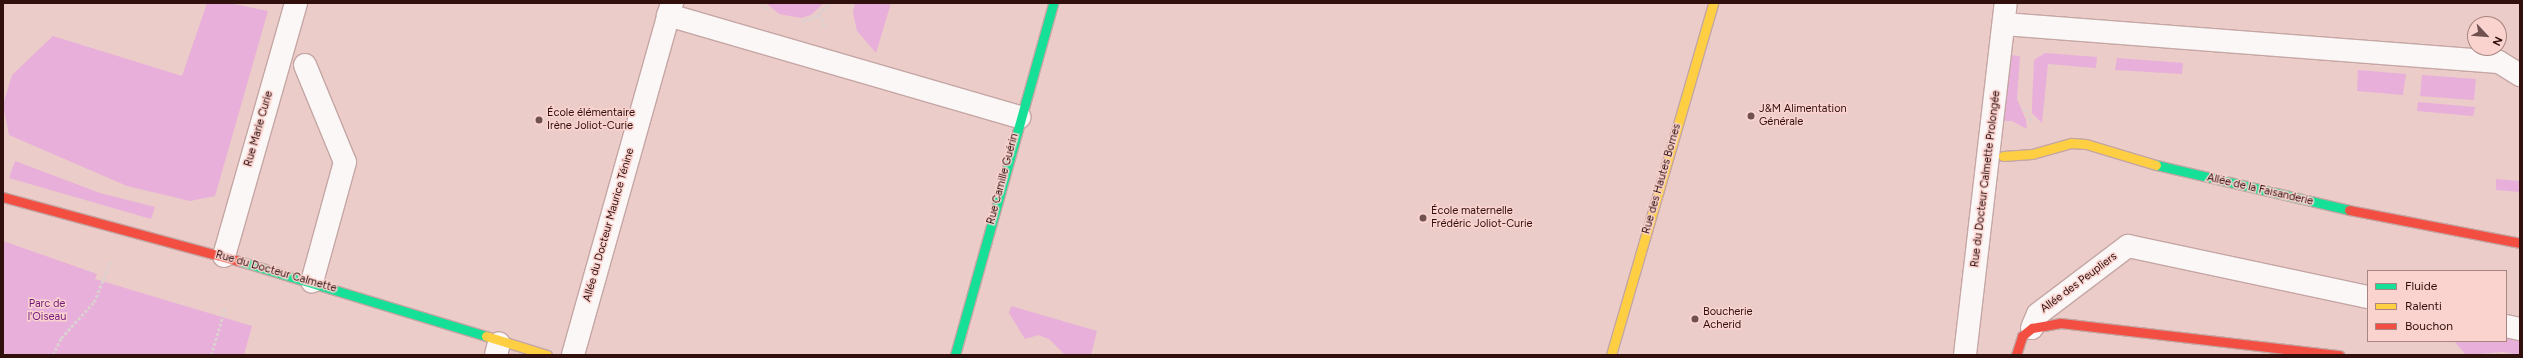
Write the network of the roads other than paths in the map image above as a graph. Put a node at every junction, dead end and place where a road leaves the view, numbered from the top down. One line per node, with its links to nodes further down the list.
1 (296, 3): 12 (street, Rue Marie Curie)
2 (1053, 3): 8 (street, Rue Camille Guérin)
3 (1709, 4): 22 (street, Rue des Hautes Bornes)
4 (670, 9): 8 (street); 20 (street, Allée du Docteur Maurice Ténine)
5 (2005, 13): 7 (street); 23 (street, Rue du Docteur Calmette Prolongée)
6 (305, 65): 13 (street)
7 (2520, 75)
8 (1020, 117): 21 (street, Rue Camille Guérin)
9 (2003, 156): 11 (street, Allée de la Faisanderie)
10 (3, 197): 12 (street, Rue du Docteur Calmette)
11 (2520, 243)
12 (224, 256): 13 (street, Rue du Docteur Calmette)
13 (312, 282): 18 (street, Rue du Docteur Calmette)
14 (2367, 297): 16 (street, Allée des Peupliers)
15 (2507, 326): 17 (street)
16 (2032, 328): 24 (street); 25 (street, Allée des Peupliers)
17 (2520, 329)
18 (498, 349): 19 (street, Rue du Docteur Calmette)
19 (546, 355)
20 (573, 355)
21 (955, 355)
22 (1611, 355)
23 (1965, 355)
24 (2016, 355)
25 (2339, 355)

